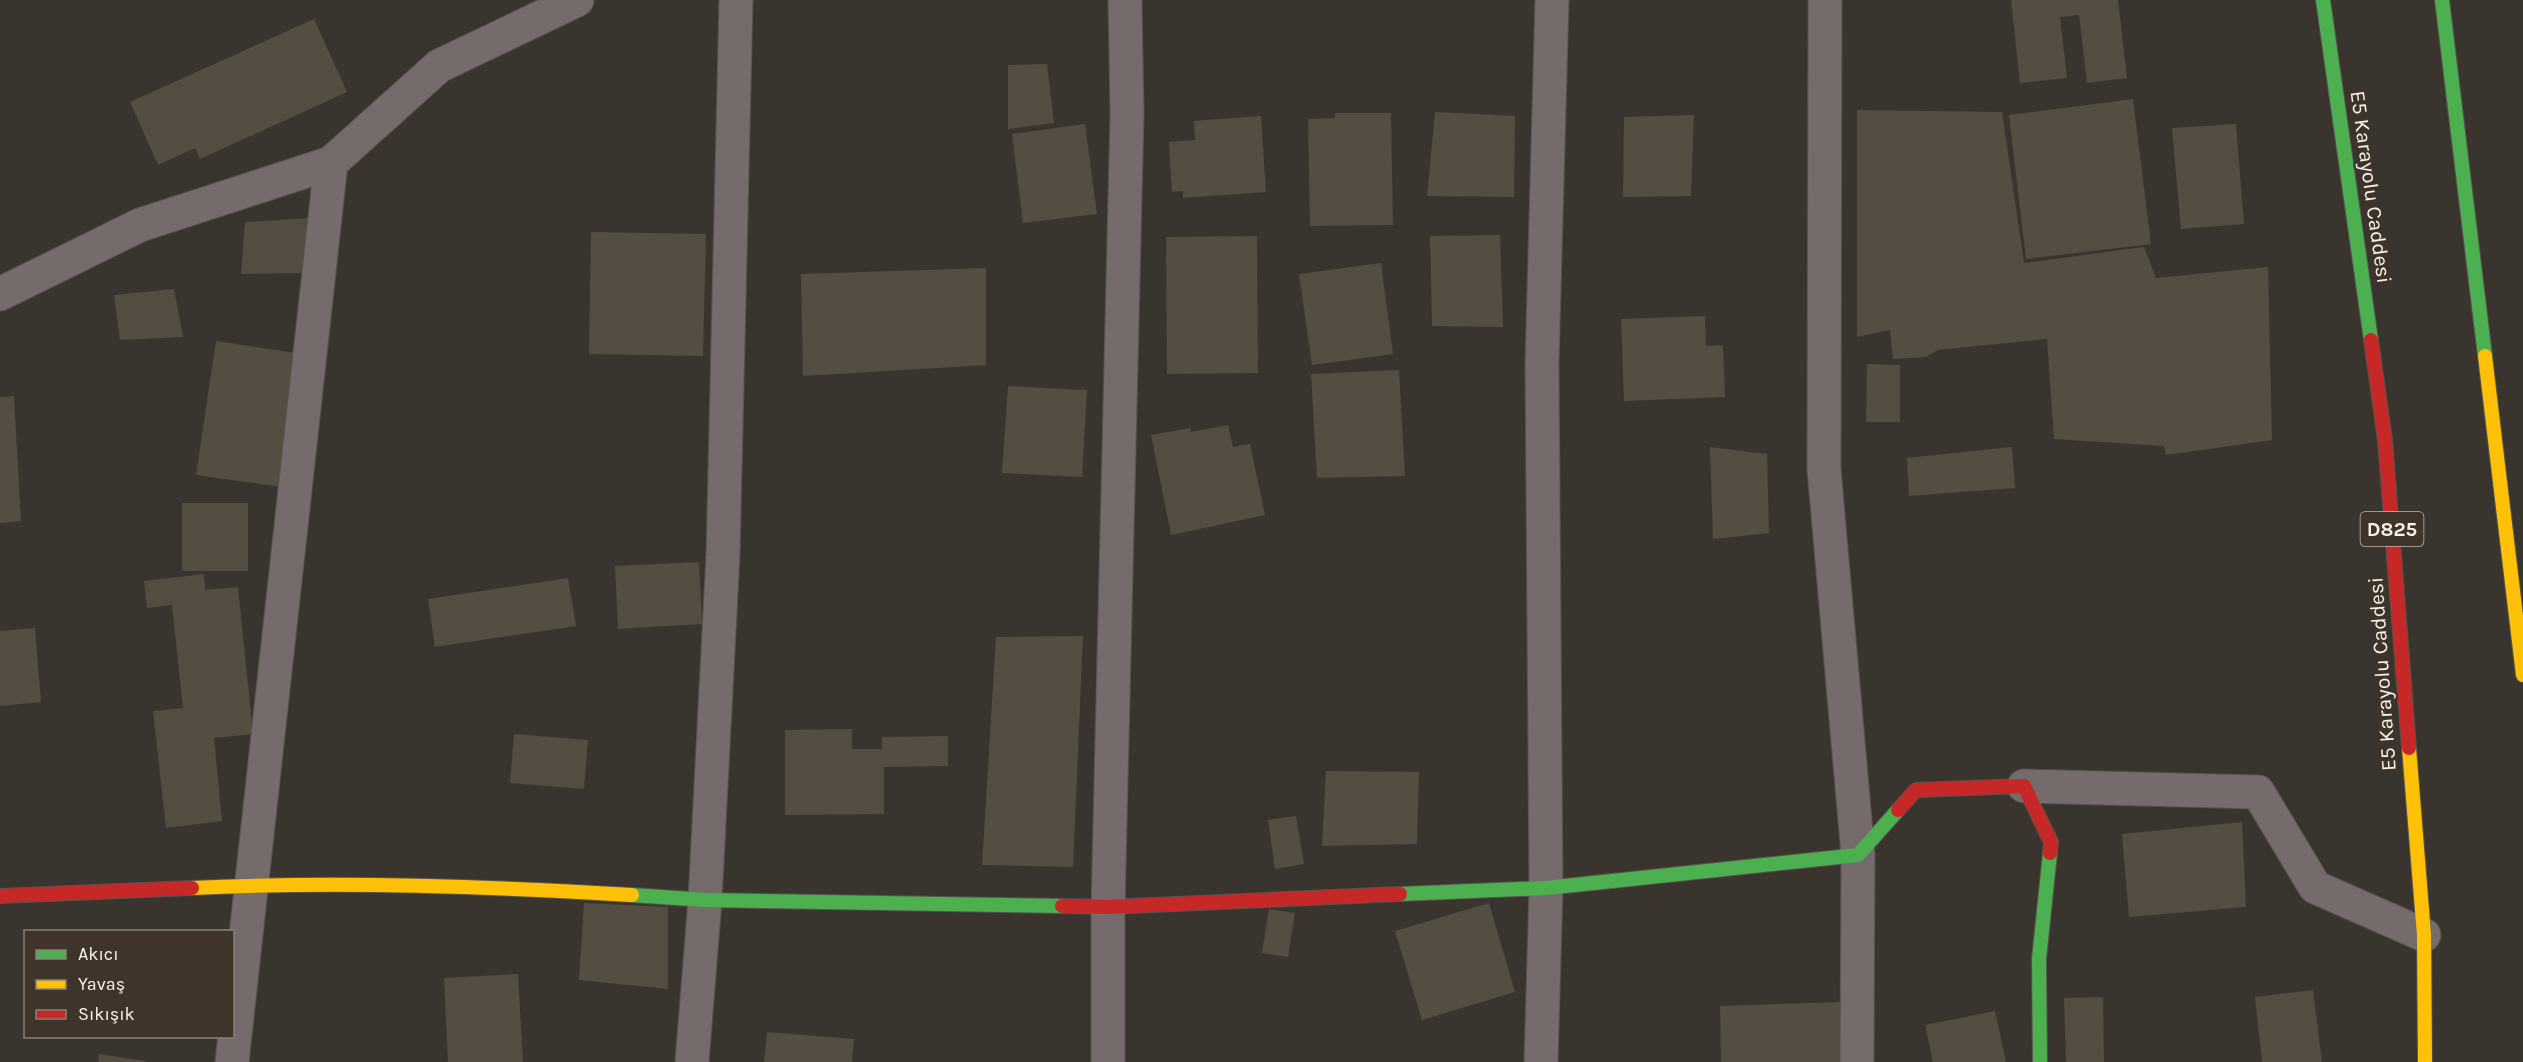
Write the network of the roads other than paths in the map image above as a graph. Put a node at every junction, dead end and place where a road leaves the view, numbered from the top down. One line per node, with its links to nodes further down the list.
1 (577, 0): 8 (street)
2 (736, 0): 16 (street)
3 (1125, 0): 17 (street)
4 (1552, 0): 14 (street)
5 (1825, 0): 12 (street)
6 (2323, 0): 18 (main road, E5 Karayolu Caddesi / D825)
7 (2442, 0): 10 (main road)
8 (332, 163): 9 (street); 13 (street)
9 (0, 294)
10 (2523, 675)
11 (2024, 786): 12 (main road); 18 (street); 24 (main road)
12 (1858, 855): 14 (main road); 23 (street)
13 (250, 885): 15 (main road); 16 (main road); 19 (street)
14 (1546, 888): 17 (main road); 22 (street)
15 (0, 896)
16 (705, 900): 17 (main road); 20 (street)
17 (1108, 906): 21 (street)
18 (2424, 935): 25 (main road, E5 Karayolu Caddesi / D825)
19 (232, 1062)
20 (692, 1062)
21 (1108, 1062)
22 (1542, 1062)
23 (1857, 1062)
24 (2040, 1062)
25 (2425, 1062)

